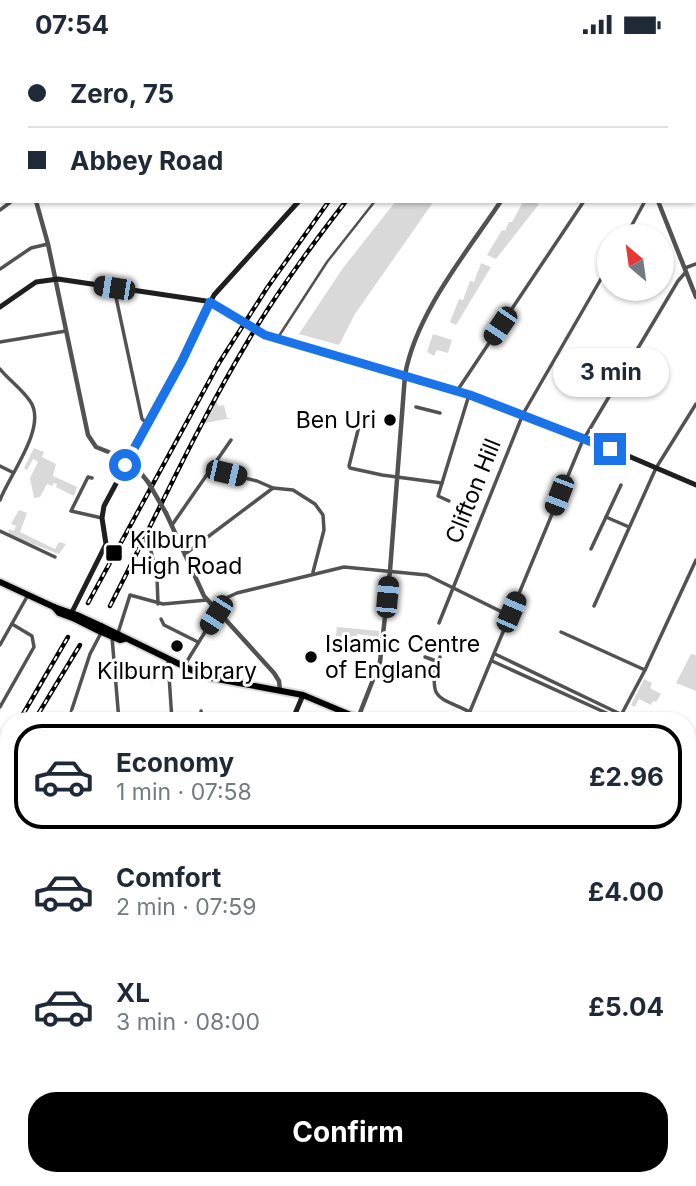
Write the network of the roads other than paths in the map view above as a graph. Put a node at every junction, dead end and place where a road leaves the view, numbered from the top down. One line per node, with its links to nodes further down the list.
1 (37, 203): 9 (street)
2 (297, 203): 17 (main road)
3 (372, 203): 20 (street)
4 (500, 203): 23 (street)
5 (583, 203): 24 (street)
6 (644, 203): 8 (street)
7 (659, 203): 12 (street)
8 (633, 224)
9 (48, 244): 11 (street); 13 (street)
10 (696, 264): 12 (street)
11 (0, 269)
12 (684, 271): 16 (street); 34 (street)
13 (55, 279): 15 (main road); 18 (main road); 19 (street)
14 (597, 286): 31 (street, Clifton Hill)
15 (114, 288): 17 (main road); 33 (street)
16 (696, 297)
17 (210, 302): 20 (main road, bridge); 33 (main road)
18 (0, 307)
19 (66, 331): 21 (street); 36 (street)
20 (277, 339): 23 (main road)
21 (0, 342)
22 (1, 372): 40 (street)
23 (405, 375): 24 (main road); 27 (street)
24 (457, 391): 25 (main road)
25 (470, 395): 31 (main road); 43 (street)
26 (696, 404): 38 (street)
27 (403, 406): 28 (street); 42 (street)
28 (410, 407)
29 (416, 407): 30 (street)
30 (440, 413)
31 (523, 414): 34 (main road); 62 (street, Clifton Hill)
32 (360, 422): 42 (street)
33 (148, 424): 36 (main road)
34 (584, 437): 38 (main road); 70 (street)
35 (231, 440): 39 (street)
36 (128, 460): 50 (main road); 51 (street, bridge)
37 (0, 466): 40 (street)
38 (656, 468): 45 (main road); 52 (street)
39 (212, 470): 46 (street); 51 (street)
40 (12, 472): 47 (street)
41 (92, 478): 50 (street)
42 (397, 478): 43 (street); 59 (street)
43 (442, 483): 48 (street)
44 (621, 485): 49 (street)
45 (696, 485)
46 (273, 488): 56 (street); 60 (street)
47 (0, 500)
48 (449, 501)
49 (605, 516): 52 (street); 55 (street)
50 (102, 518): 69 (main road)
51 (171, 527): 56 (street)
52 (629, 527): 67 (street)
53 (0, 531): 57 (street)
54 (166, 535): 65 (street)
55 (591, 548)
56 (185, 554): 64 (street)
57 (55, 557)
58 (696, 560): 87 (street)
59 (390, 571): 60 (street); 62 (street); 98 (street)
60 (313, 573): 66 (street)
61 (0, 582): 63 (main road)
62 (453, 587): 70 (street); 72 (street, Clifton Hill)
63 (28, 594): 69 (main road); 73 (street)
64 (207, 600): 65 (street); 66 (street)
65 (158, 604): 76 (street)
66 (212, 605): 68 (street)
67 (594, 606)
68 (218, 611): 77 (street); 89 (street)
69 (75, 616): 74 (main road, bridge)
70 (510, 616): 79 (street)
71 (161, 619): 77 (street)
72 (439, 623)
73 (12, 624): 78 (street); 91 (street)
74 (103, 629): 76 (main road); 92 (street)
75 (561, 632): 87 (street)
76 (118, 636): 82 (main road); 86 (street)
77 (198, 642): 85 (street)
78 (0, 645)
79 (495, 654): 84 (street); 101 (street)
80 (425, 657): 83 (street)
81 (440, 657): 83 (street)
82 (167, 660): 85 (main road); 95 (street)
83 (436, 661): 99 (street)
84 (492, 661): 99 (street); 100 (street)
85 (183, 668): 89 (main road)
86 (116, 670): 88 (street); 94 (street)
87 (645, 670): 102 (street)
88 (152, 680)
89 (277, 690): 90 (main road)
90 (303, 695): 96 (main road); 97 (main road)
91 (0, 707)
92 (72, 709): 93 (street)
93 (71, 712)
94 (118, 712)
95 (171, 712)
96 (296, 712)
97 (345, 712)
98 (364, 712)
99 (470, 712)
100 (607, 712)
101 (609, 712)
102 (624, 712)

